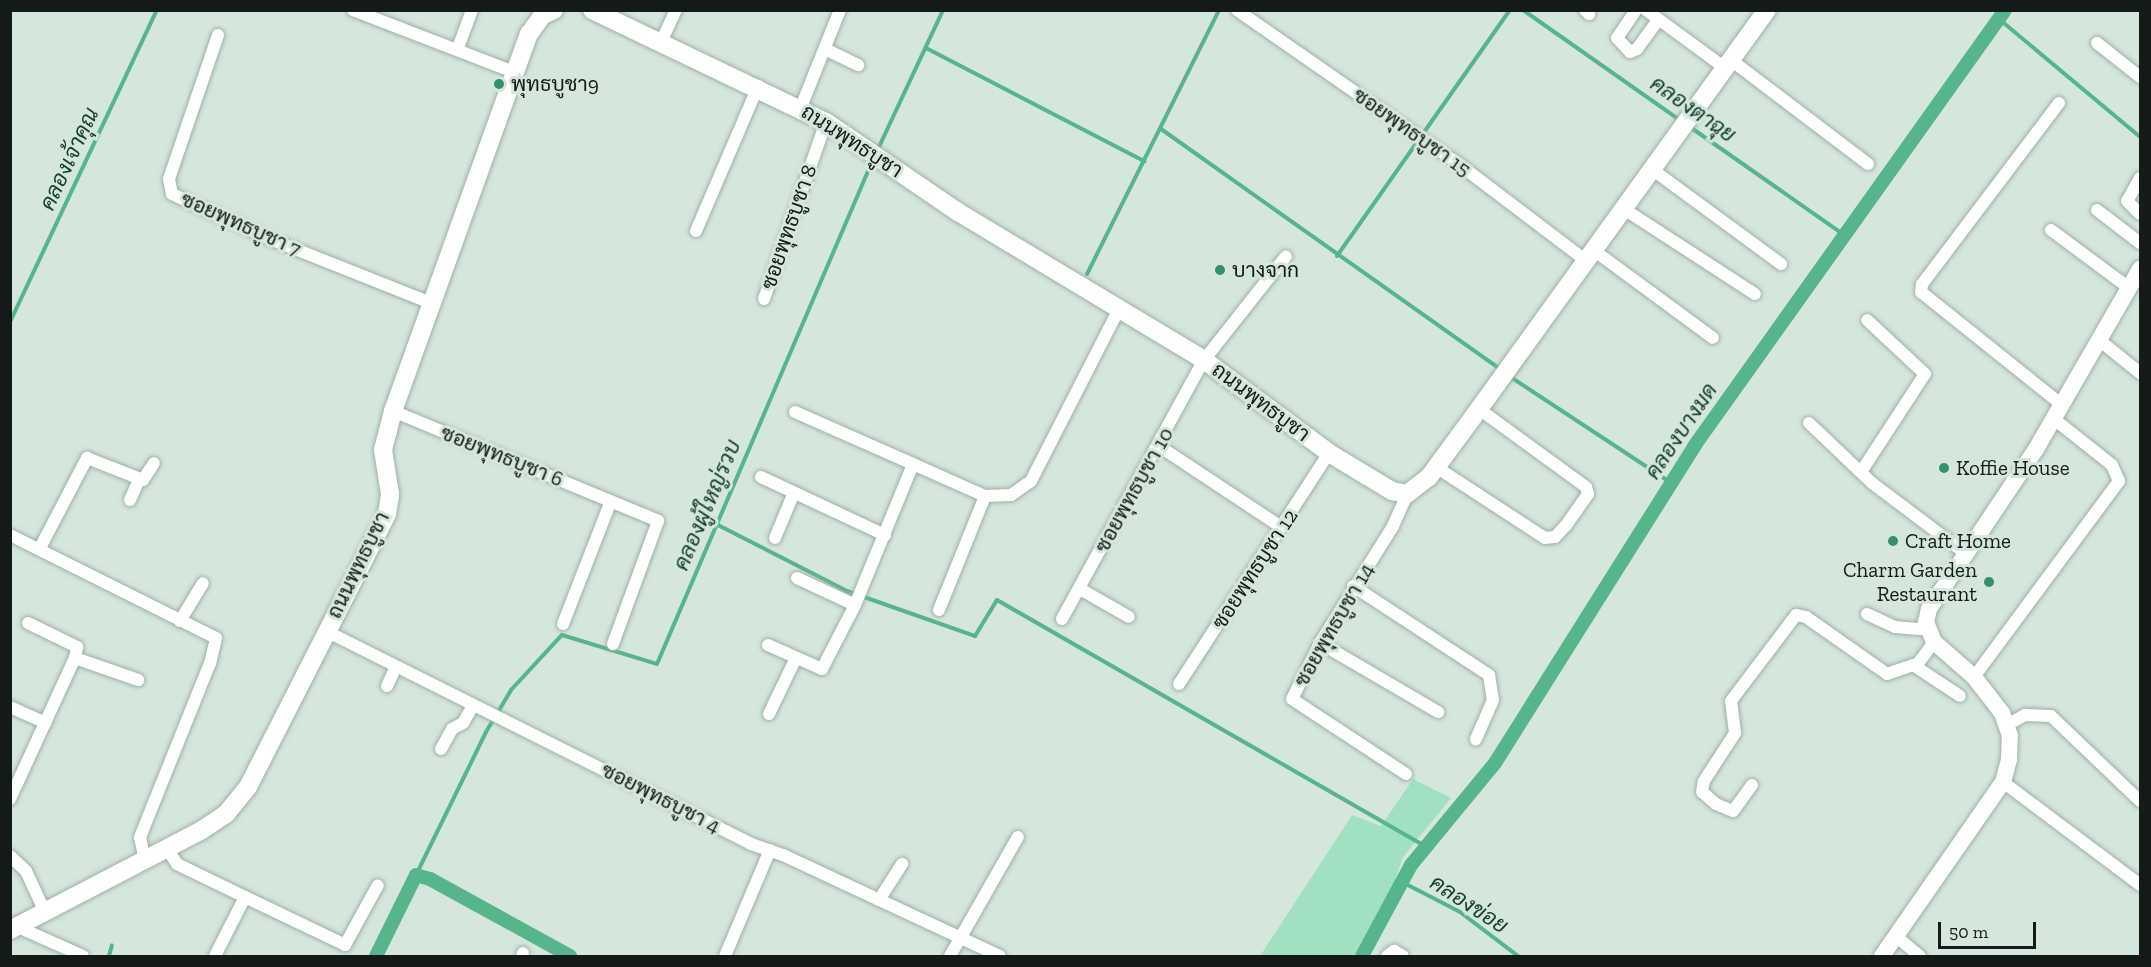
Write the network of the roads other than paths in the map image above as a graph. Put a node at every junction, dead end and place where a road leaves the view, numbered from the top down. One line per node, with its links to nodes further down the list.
1 (353, 10): 15 (street)
2 (472, 10): 15 (street)
3 (592, 10): 13 (main road, ถนนพุทธบูชา)
4 (676, 10): 13 (street)
5 (840, 10): 16 (street)
6 (1237, 10): 34 (street, ซอยพุทธบูชา 15)
7 (1636, 10): 11 (street)
8 (1646, 10): 11 (street)
9 (1767, 10): 17 (main road)
10 (547, 12): 19 (main road, ถนนพุทธบูชา)
11 (1658, 20): 17 (street)
12 (218, 35): 41 (street, ซอยพุทธบูชา 7)
13 (661, 42): 21 (main road, ถนนพุทธบูชา)
14 (2097, 43): 20 (street)
15 (458, 48): 19 (street)
16 (825, 49): 18 (street); 23 (street)
17 (1728, 64): 25 (street); 26 (main road)
18 (858, 65)
19 (514, 72): 41 (main road, ถนนพุทธบูชา)
20 (2140, 76)
21 (758, 86): 23 (main road, ถนนพุทธบูชา); 32 (street)
22 (2060, 103): 51 (street)
23 (801, 107): 24 (main road, ถนนพุทธบูชา)
24 (826, 122): 40 (street, ซอยพุทธบูชา 8); 42 (main road, ถนนพุทธบูชา)
25 (1868, 164)
26 (1653, 170): 28 (main road); 36 (street)
27 (2140, 178): 30 (street)
28 (1624, 209): 34 (main road); 39 (street)
29 (2097, 210): 33 (street)
30 (2140, 214)
31 (2051, 230): 38 (street)
32 (696, 231)
33 (2140, 243)
34 (1588, 254): 44 (street, ซอยพุทธบูชา 15); 48 (main road)
35 (1286, 256): 46 (street, ซอยพุทธบูชา 10)
36 (1781, 264)
37 (2140, 269): 38 (street)
38 (2129, 288): 45 (street)
39 (1755, 294)
40 (764, 299)
41 (433, 304): 49 (main road, ถนนพุทธบูชา)
42 (1119, 309): 46 (main road, ถนนพุทธบูชา); 63 (street)
43 (1867, 320): 58 (street)
44 (1713, 338)
45 (2099, 340): 47 (street); 51 (street)
46 (1204, 360): 53 (street, ซอยพุทธบูชา 10); 54 (main road, ถนนพุทธบูชา)
47 (2140, 373)
48 (1479, 409): 57 (main road); 57 (street)
49 (393, 411): 65 (street, ซอยพุทธบูชา 6); 84 (main road, ถนนพุทธบูชา)
50 (795, 412): 56 (street)
51 (2058, 412): 71 (street); 93 (street)
52 (1809, 423): 58 (street)
53 (1159, 446): 66 (street); 75 (street, ซอยพุทธบูชา 10)
54 (1329, 453): 61 (main road, ถนนพุทธบูชา); 66 (street, ซอยพุทธบูชา 12)
55 (154, 463): 60 (street)
56 (913, 464): 63 (street); 68 (street)
57 (1436, 467): 61 (main road)
58 (1861, 472): 71 (street)
59 (761, 477): 62 (street)
60 (139, 480): 64 (street); 70 (street)
61 (1407, 494): 74 (street, ซอยพุทธบูชา 14)
62 (793, 495): 68 (street); 69 (street)
63 (986, 496): 77 (street)
64 (130, 500)
65 (611, 501): 83 (street); 87 (street, ซอยพุทธบูชา 6)
66 (1281, 527): 95 (street, ซอยพุทธบูชา 12)
67 (10, 535): 70 (street)
68 (885, 535): 76 (street)
69 (775, 538)
70 (40, 548): 81 (street)
71 (1965, 553): 85 (street)
72 (797, 578): 76 (street)
73 (203, 583): 81 (street)
74 (1353, 586): 86 (street, ซอยพุทธบูชา 14); 104 (street)
75 (1080, 589): 79 (street); 80 (street, ซอยพุทธบูชา 10)
76 (855, 605): 90 (street)
77 (939, 610)
78 (1867, 614): 85 (street)
79 (1129, 617)
80 (1062, 619)
81 (180, 621): 115 (street)
82 (28, 623): 89 (street)
83 (563, 624)
84 (326, 631): 92 (street, ซอยพุทธบูชา 4); 112 (main road, ถนนพุทธบูชา)
85 (1931, 636): 91 (street); 93 (street)
86 (1320, 643): 100 (street); 106 (street, ซอยพุทธบูชา 14)
87 (613, 644)
88 (768, 645): 90 (street)
89 (75, 658): 94 (street); 102 (street)
90 (795, 660): 101 (street)
91 (1916, 666): 97 (street); 108 (street)
92 (396, 667): 96 (street); 98 (street, ซอยพุทธบูชา 4)
93 (1974, 677): 103 (street)
94 (138, 680)
95 (1179, 684)
96 (387, 686)
97 (1960, 696)
98 (473, 706): 105 (street); 113 (street, ซอยพุทธบูชา 4)
99 (10, 707): 102 (street)
100 (1438, 712)
101 (769, 714)
102 (46, 723): 109 (street)
103 (2007, 725): 107 (street); 110 (street)
104 (1476, 739)
105 (441, 749)
106 (1406, 774)
107 (2003, 782): 118 (street); 124 (street)
108 (1752, 785)
109 (10, 799)
110 (2140, 801)
111 (1018, 837): 123 (street)
112 (167, 849): 115 (main road, ถนนพุทธบูชา); 119 (street)
113 (770, 850): 120 (street, ซอยพุทธบูชา 4); 127 (street)
114 (10, 856): 121 (street)
115 (145, 860): 121 (main road, ถนนพุทธบูชา)
116 (902, 864): 120 (street)
117 (378, 885): 119 (street)
118 (2140, 885)
119 (245, 897): 126 (street)
120 (879, 900): 123 (street, ซอยพุทธบูชา 4)
121 (45, 910): 122 (main road, ถนนพุทธบูชา)
122 (14, 928): 125 (street)
123 (962, 939): 128 (street); 129 (street, ซอยพุทธบูชา 4)
124 (1902, 941): 132 (street); 133 (street)
125 (83, 957)
126 (215, 957)
127 (725, 957)
128 (950, 957)
129 (1000, 957)
130 (1387, 957): 131 (street)
131 (1403, 957)
132 (1882, 957)
133 (1920, 957)

